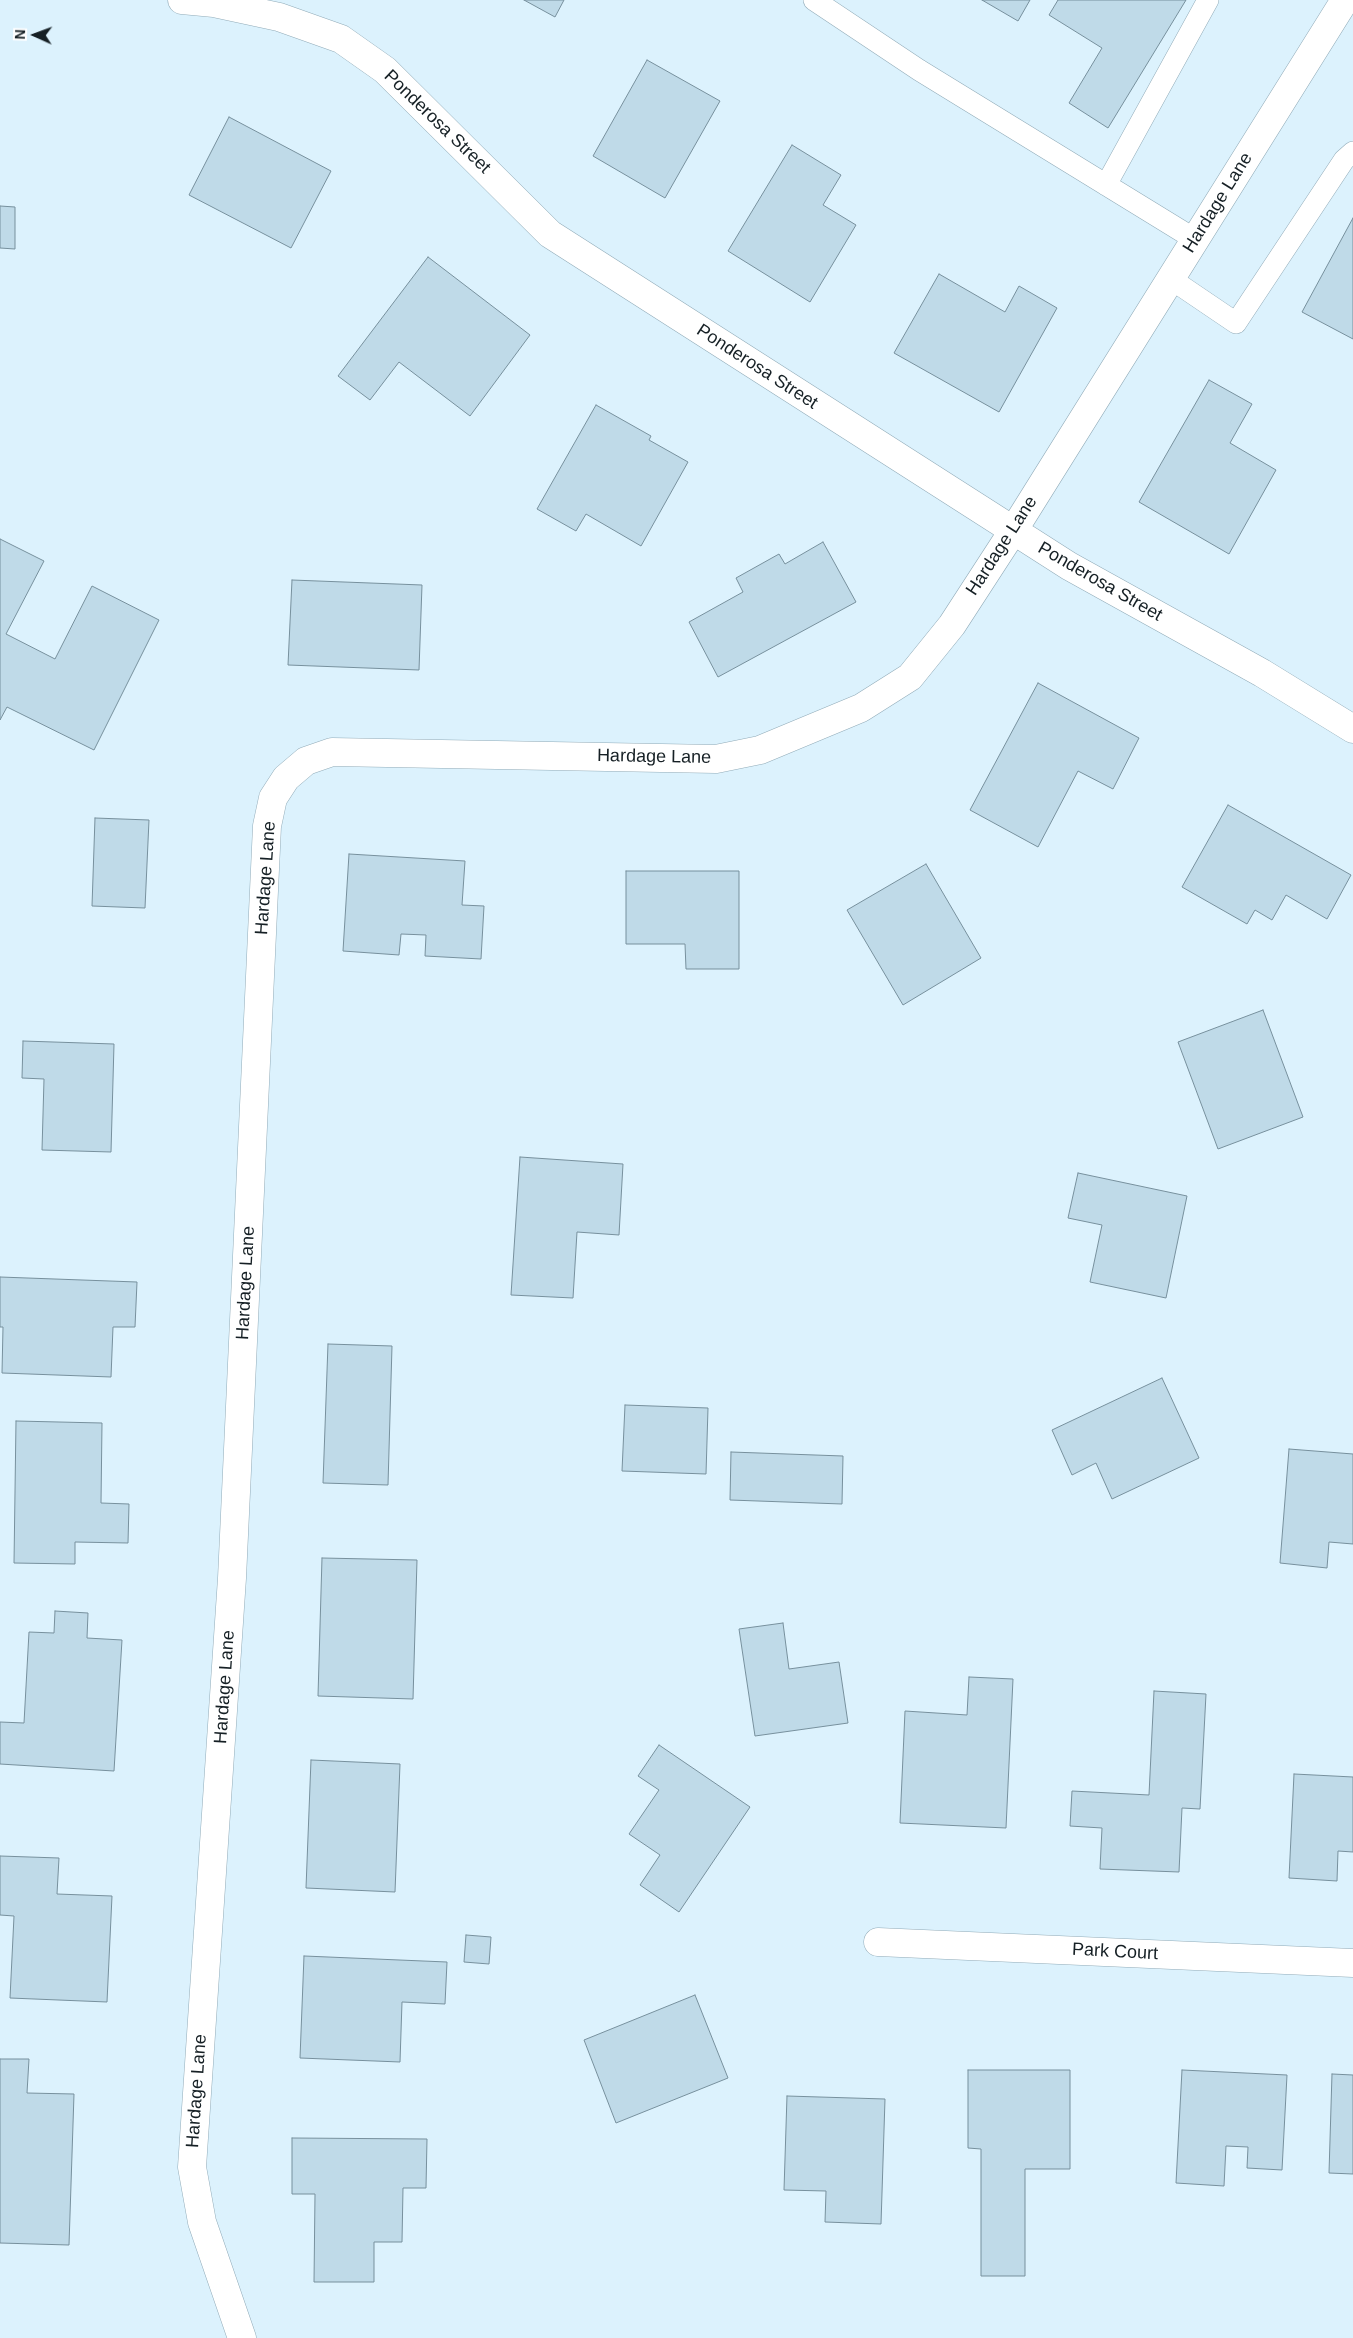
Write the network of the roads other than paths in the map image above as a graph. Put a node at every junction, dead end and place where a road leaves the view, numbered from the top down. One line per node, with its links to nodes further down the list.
1 (182, 0): 9 (street, Ponderosa Street)
2 (814, 0): 6 (lane)
3 (1208, 0): 6 (lane)
4 (1346, 0): 7 (street, Hardage Lane)
5 (1353, 152): 8 (lane)
6 (1106, 185): 7 (lane)
7 (1196, 240): 8 (street, Hardage Lane)
8 (1171, 280): 9 (street, Hardage Lane)
9 (1012, 531): 10 (street, Ponderosa Street); 13 (street, Hardage Lane)
10 (1353, 729)
11 (878, 1942): 12 (street, Park Court)
12 (1353, 1963)
13 (242, 2338)

